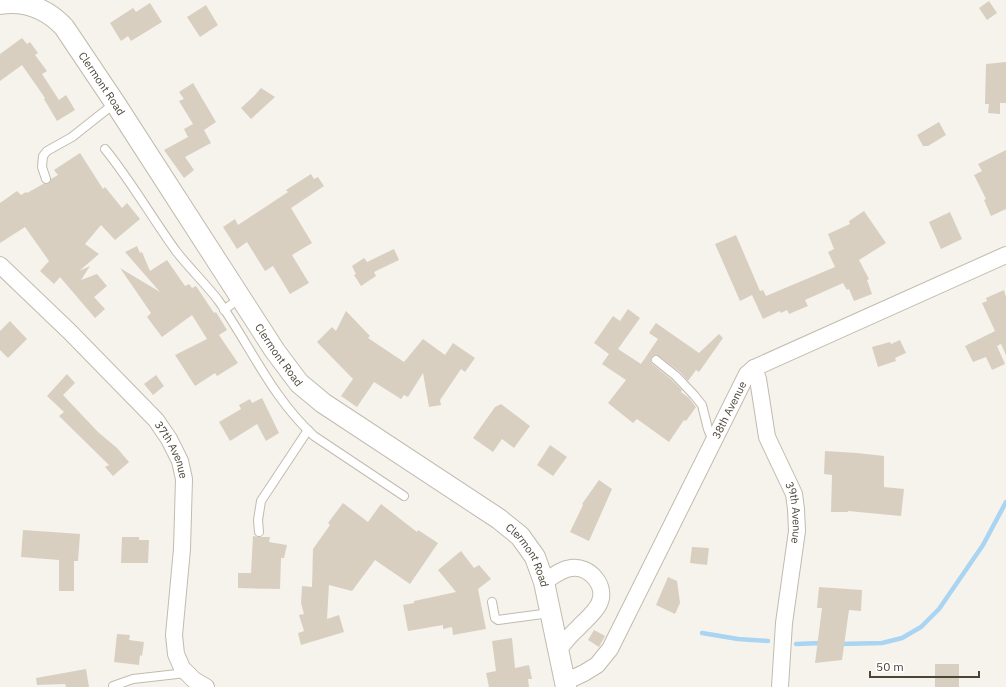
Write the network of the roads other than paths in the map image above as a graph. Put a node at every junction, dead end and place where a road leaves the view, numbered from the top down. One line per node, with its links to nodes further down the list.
1 (30, 2): 2 (street, Clermont Road); 3 (street, Clermont Road)
2 (0, 4)
3 (115, 103): 5 (lane); 8 (street, Clermont Road)
4 (106, 149): 9 (lane)
5 (46, 179)
6 (1006, 255): 11 (street, 38th Avenue)
7 (0, 265): 20 (street, 37th Avenue)
8 (241, 297): 9 (lane); 16 (street, Clermont Road)
9 (224, 310): 12 (lane)
10 (656, 360): 13 (lane)
11 (754, 368): 13 (street, 38th Avenue); 24 (street, 39th Avenue)
12 (308, 430): 14 (lane); 15 (lane)
13 (713, 441): 21 (street, 38th Avenue)
14 (404, 496)
15 (259, 532)
16 (544, 582): 18 (street, Clermont Road); 19 (street)
17 (492, 602): 18 (lane)
18 (550, 613): 19 (street, Clermont Road)
19 (558, 650): 21 (street, Clermont Road)
20 (187, 672): 22 (lane); 23 (street, 37th Avenue)
21 (565, 684)
22 (113, 686)
23 (206, 687)
24 (780, 687)

